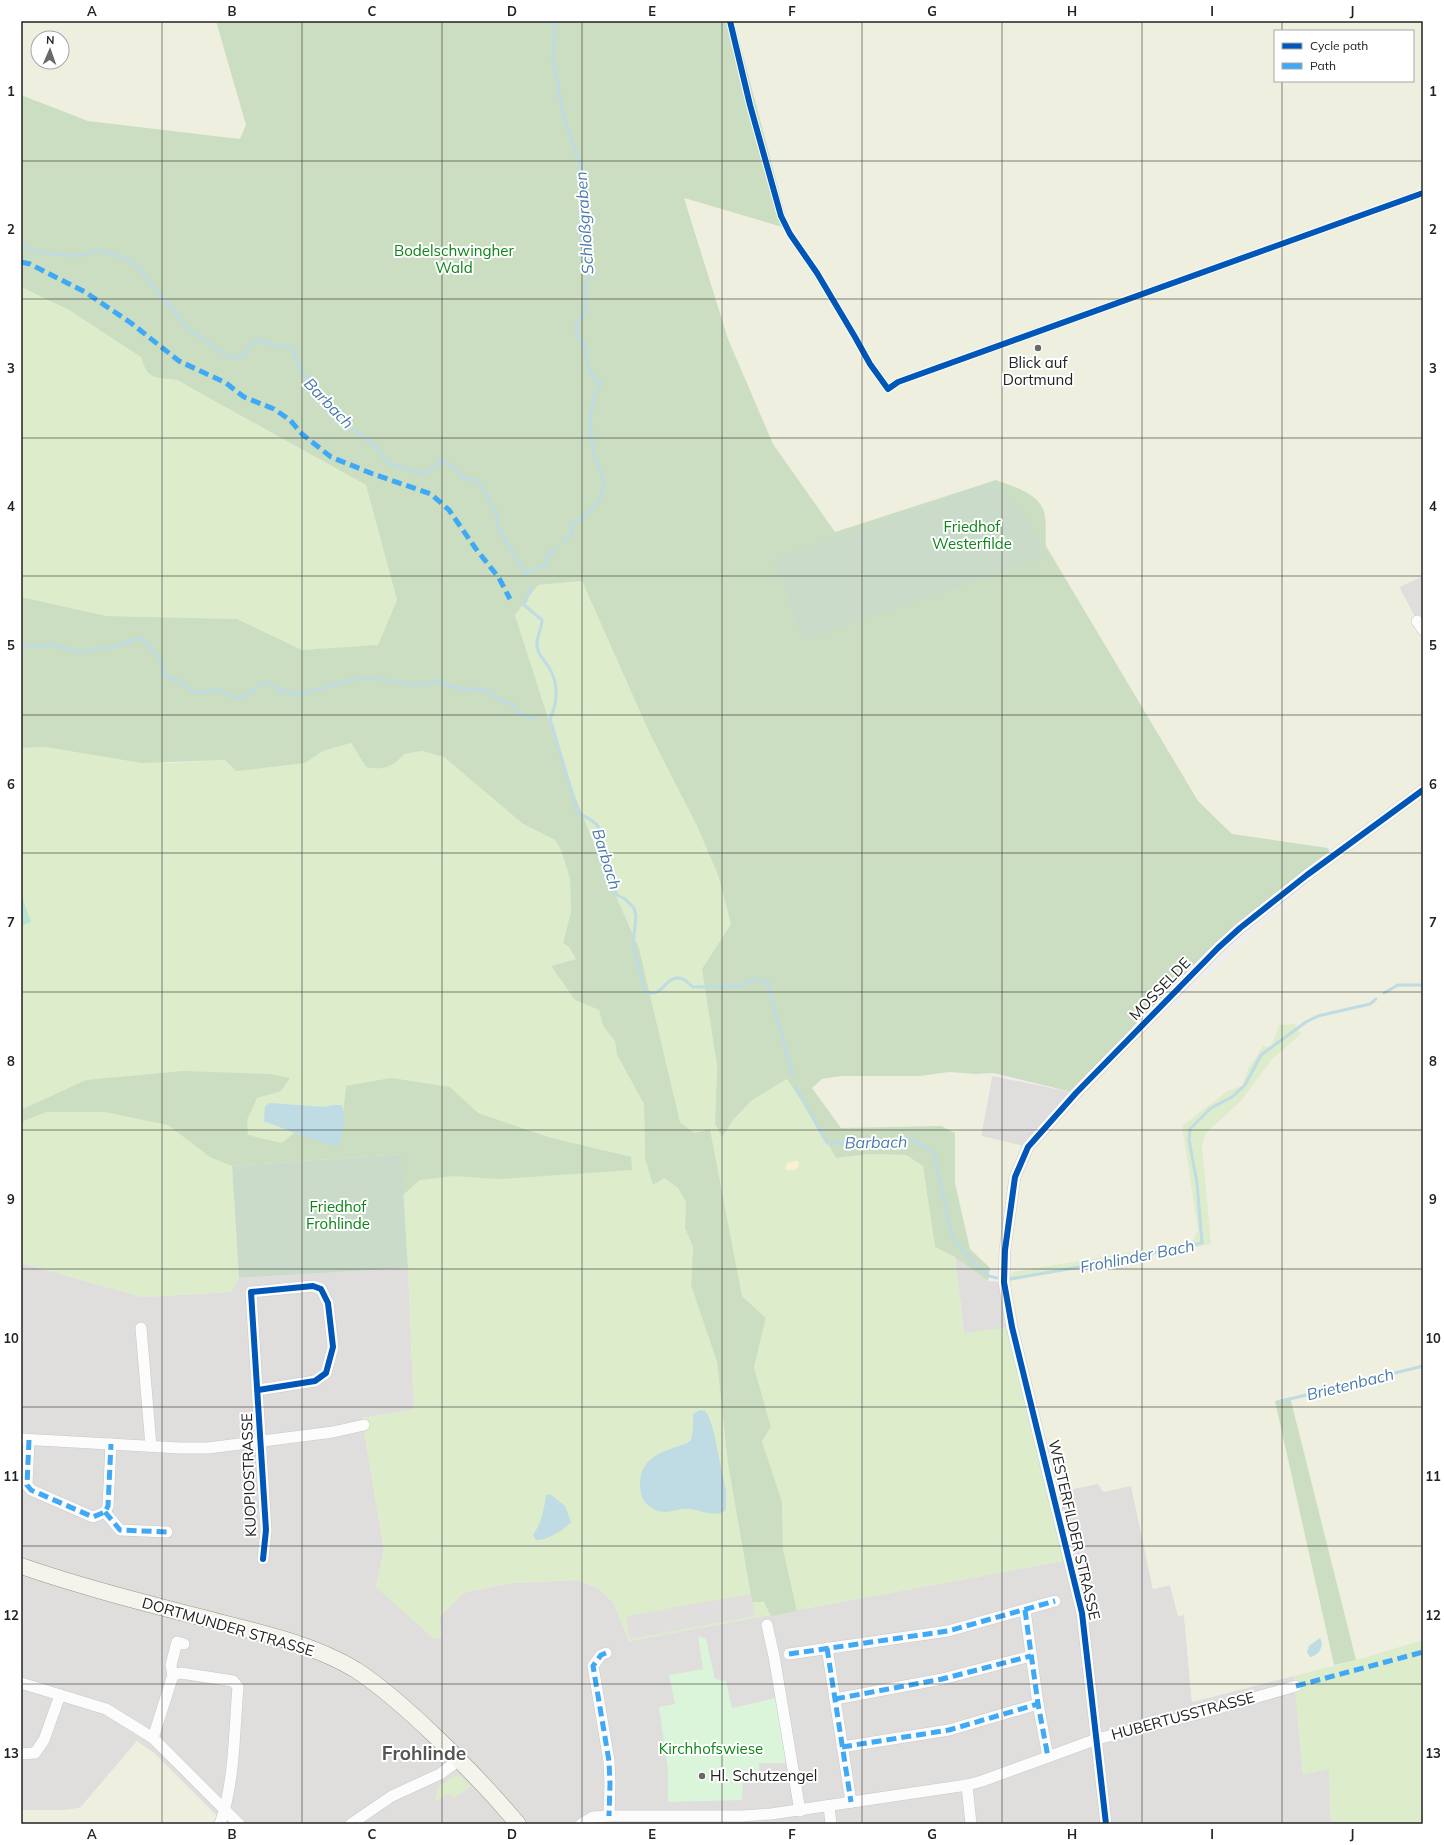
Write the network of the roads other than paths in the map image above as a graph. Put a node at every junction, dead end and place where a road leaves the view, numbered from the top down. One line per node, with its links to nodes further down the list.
1 (1423, 790): 2 (street, MOSSELDE)
2 (1004, 1268): 29 (street, WESTERFILDER STRASSE)
3 (141, 1328): 9 (street)
4 (258, 1390): 4 (street, KUOPIOSTRASSE); 7 (street, KUOPIOSTRASSE)
5 (364, 1424): 7 (street)
6 (25, 1440): 8 (street); 10 (street)
7 (261, 1442): 9 (street); 12 (street, KUOPIOSTRASSE)
8 (111, 1444): 9 (street); 10 (street)
9 (151, 1446)
10 (105, 1512): 11 (street)
11 (167, 1532)
12 (263, 1559)
13 (21, 1566): 33 (main road, DORTMUNDER STRASSE)
14 (1055, 1601): 15 (street)
15 (1025, 1610): 18 (street); 21 (street)
16 (767, 1625): 38 (street)
17 (184, 1644): 22 (street)
18 (827, 1648): 20 (street); 26 (street)
19 (606, 1653): 39 (street)
20 (788, 1654)
21 (1031, 1656): 26 (street); 27 (street)
22 (173, 1675): 28 (street); 37 (street)
23 (21, 1683): 25 (street)
24 (1296, 1686): 29 (street, HUBERTUSSTRASSE)
25 (60, 1695): 28 (street); 31 (street)
26 (835, 1699): 30 (street)
27 (1038, 1704): 30 (street); 32 (street)
28 (153, 1738): 37 (street)
29 (1097, 1739): 32 (street, HUBERTUSSTRASSE); 47 (street, WESTERFILDER STRASSE)
30 (842, 1747): 35 (street)
31 (21, 1754)
32 (1048, 1757): 34 (street, HUBERTUSSTRASSE)
33 (459, 1760): 42 (street); 43 (main road, DORTMUNDER STRASSE)
34 (966, 1785): 35 (street, HUBERTUSSTRASSE); 46 (street)
35 (851, 1802): 36 (street, HUBERTUSSTRASSE)
36 (829, 1806): 38 (street, HUBERTUSSTRASSE); 45 (street)
37 (226, 1810): 40 (street); 41 (street)
38 (800, 1811): 39 (street, HUBERTUSSTRASSE)
39 (608, 1816): 44 (street, HUBERTUSSTRASSE)
40 (220, 1824)
41 (239, 1824)
42 (351, 1824)
43 (518, 1824)
44 (581, 1824)
45 (831, 1824)
46 (971, 1824)
47 (1106, 1824)

